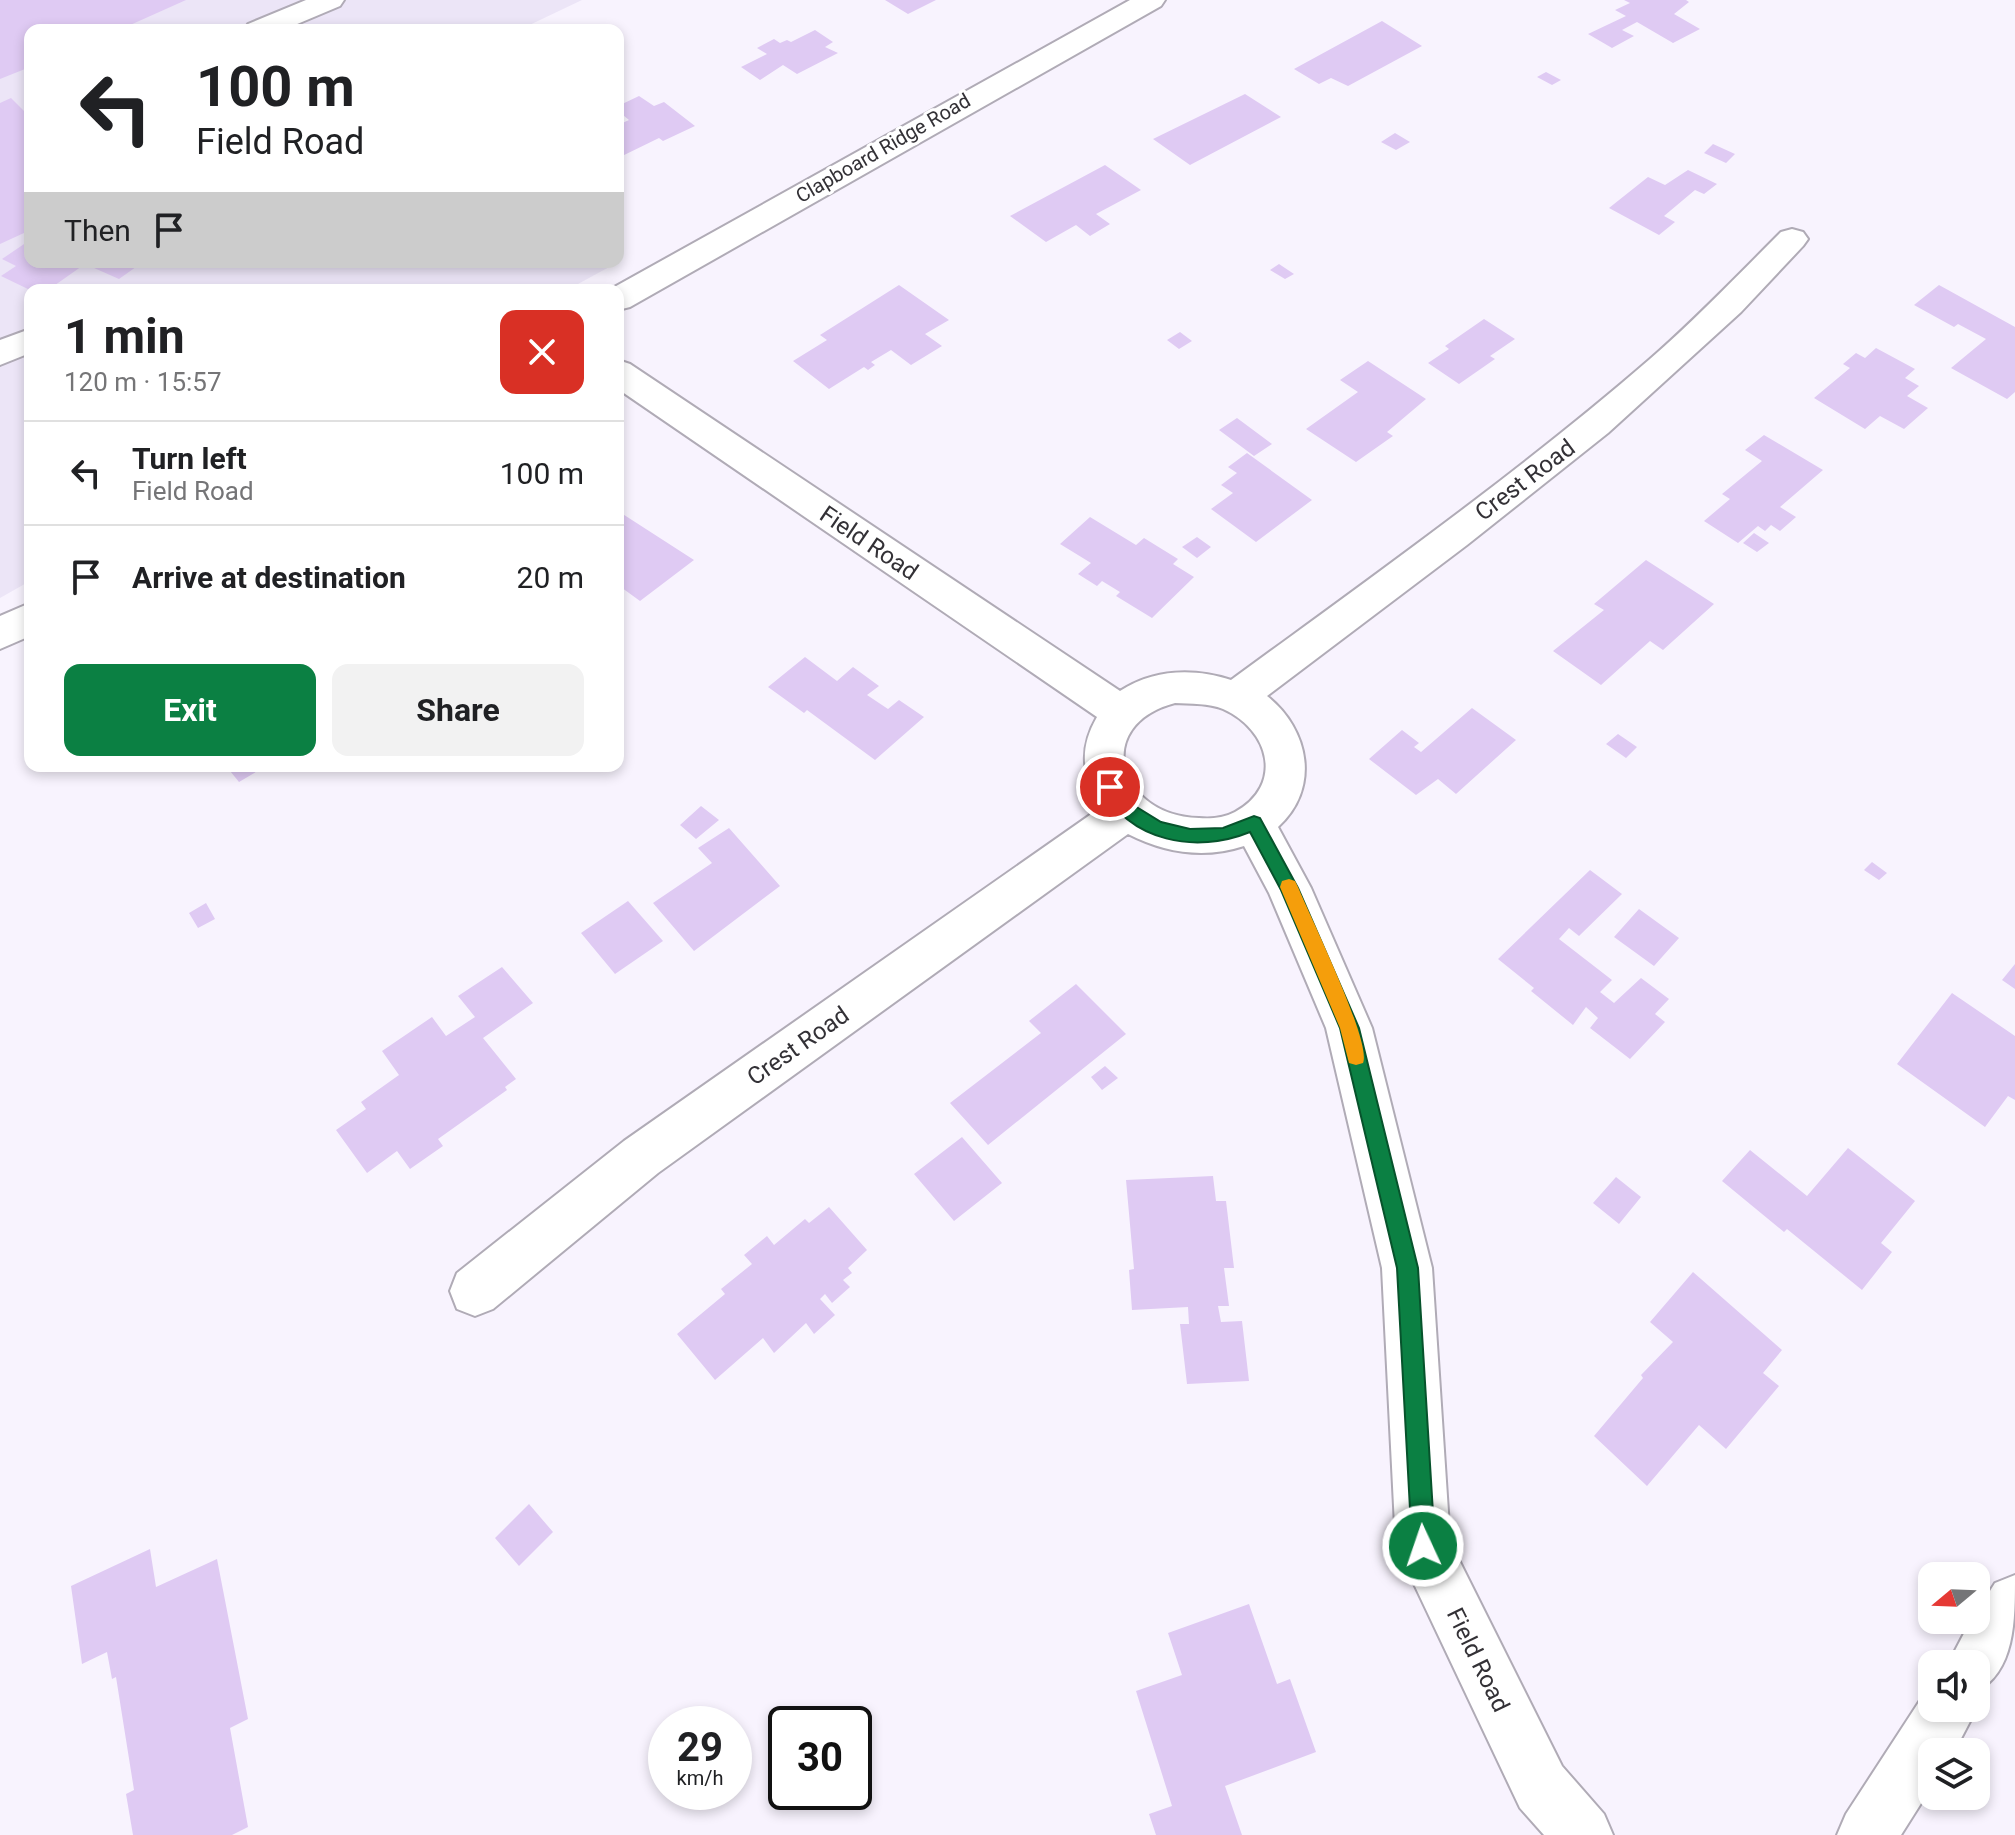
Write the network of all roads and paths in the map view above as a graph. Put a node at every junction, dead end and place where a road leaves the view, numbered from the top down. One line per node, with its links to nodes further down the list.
1 (330, 0): 3 (street)
2 (1151, 0): 5 (street, Clapboard Ridge Road)
3 (272, 24)
4 (1792, 239): 11 (street, Crest Road)
5 (624, 296)
6 (24, 343): 7 (street)
7 (0, 353)
8 (624, 376): 12 (street, Field Road)
9 (24, 621): 10 (street)
10 (0, 634)
11 (1237, 697): 12 (street); 14 (street)
12 (1121, 712): 13 (street)
13 (1128, 811): 14 (street); 15 (street, Crest Road)
14 (1254, 823): 19 (street, Field Road)
15 (475, 1291)
16 (2015, 1603): 17 (street)
17 (1985, 1650)
18 (1939, 1722): 20 (street)
19 (1583, 1835)
20 (1867, 1835)

